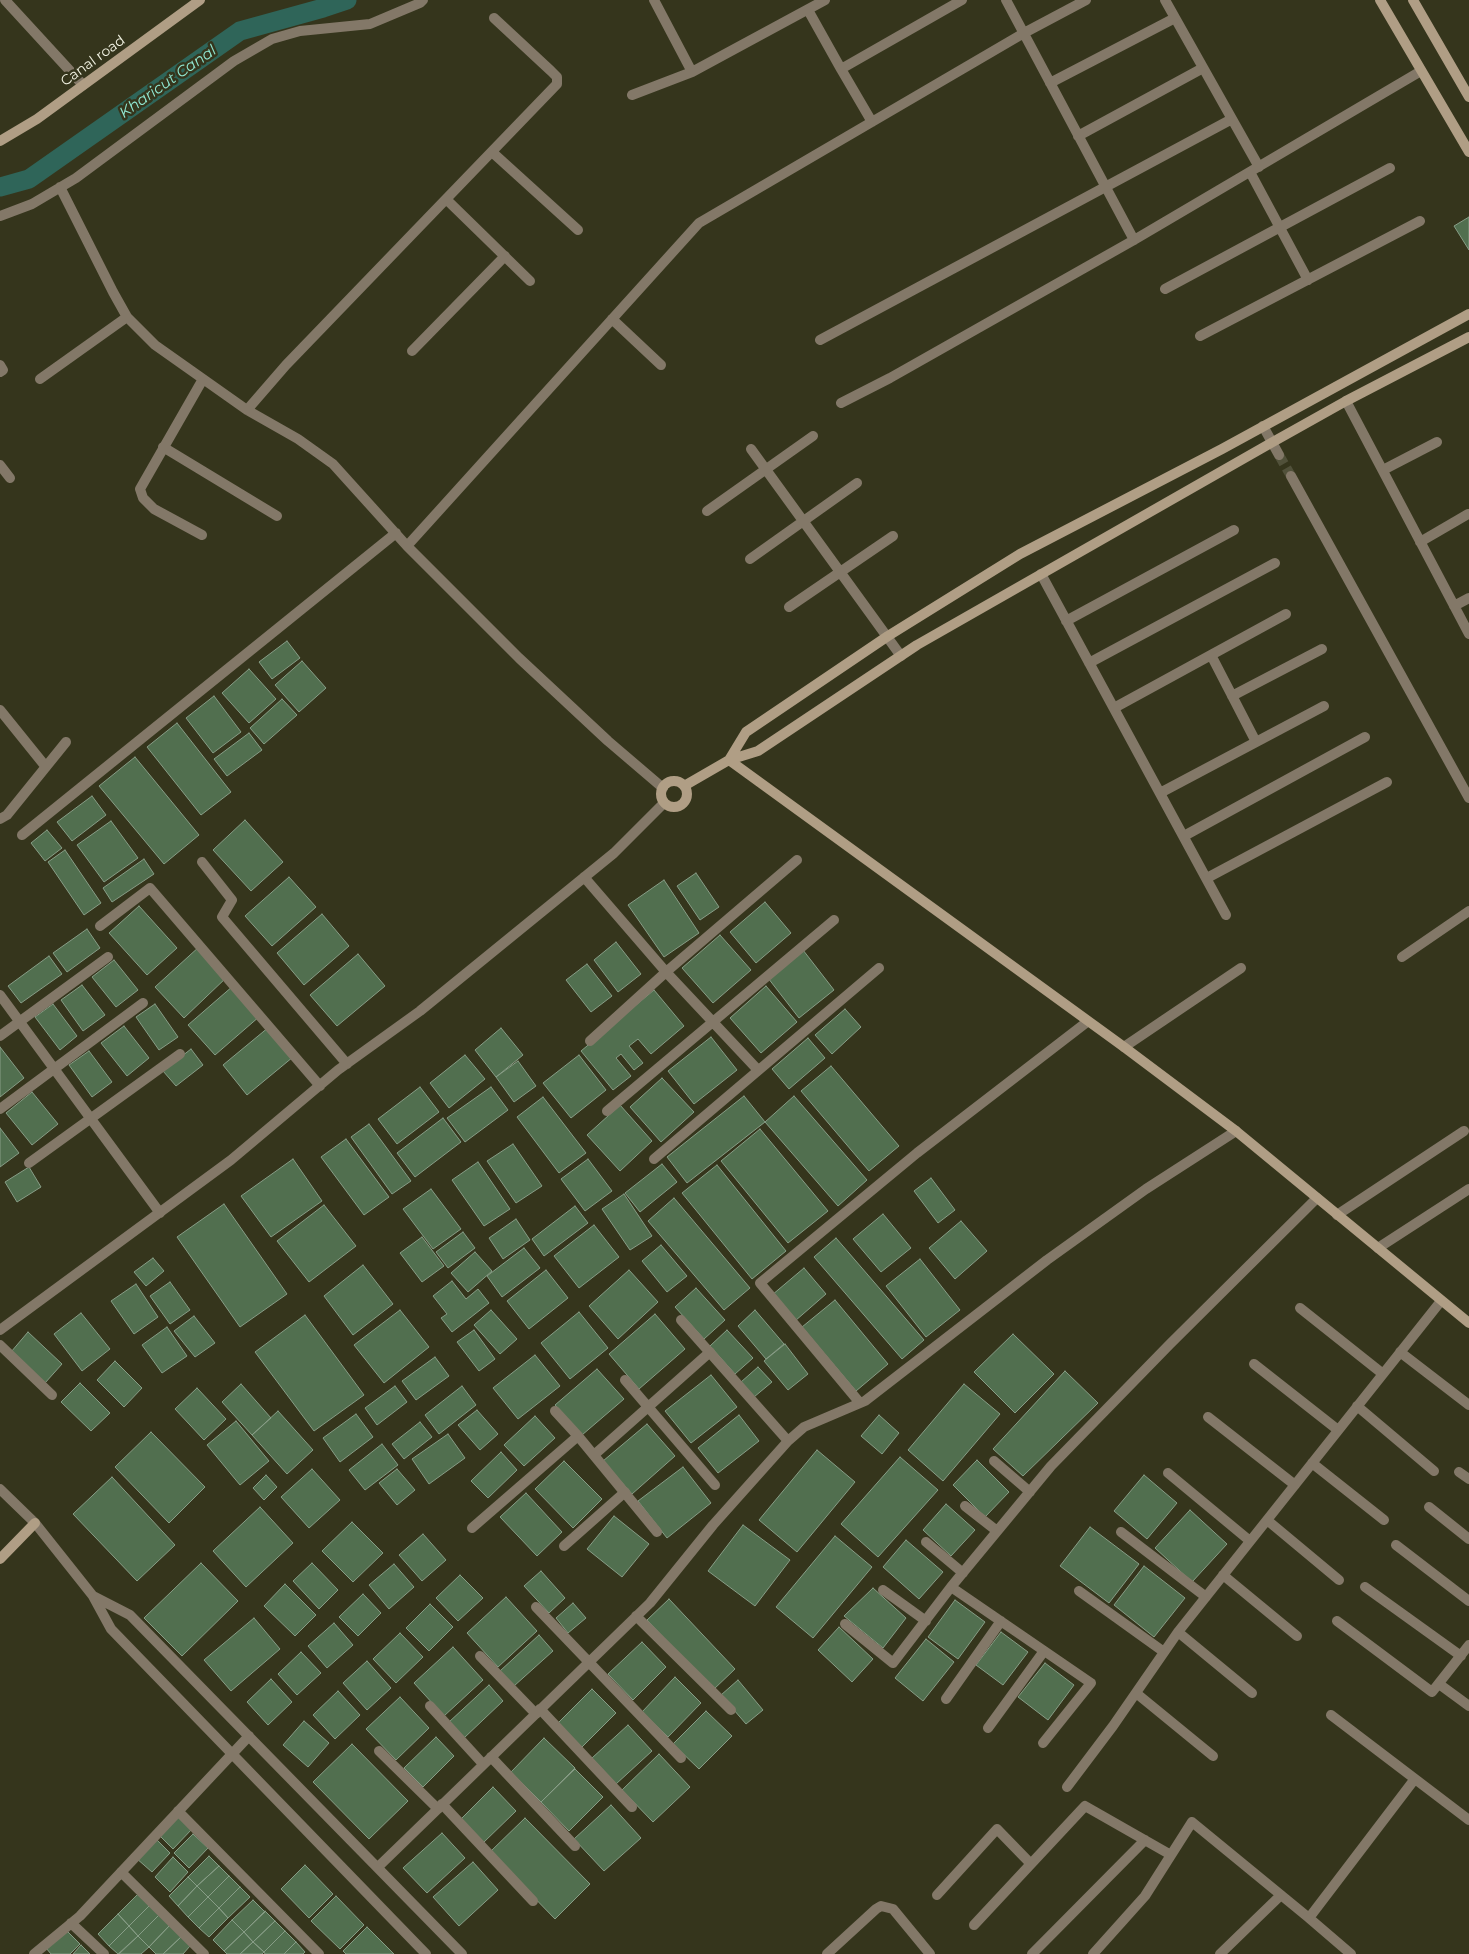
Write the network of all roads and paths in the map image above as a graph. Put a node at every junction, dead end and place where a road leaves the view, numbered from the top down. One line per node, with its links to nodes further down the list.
1 (5, 0): 21 (street)
2 (200, 0): 21 (street, Canal road)
3 (423, 0): 33 (street)
4 (654, 0): 19 (street)
5 (825, 0): 12 (street)
6 (962, 0): 17 (street)
7 (1006, 0): 15 (street)
8 (1086, 0): 15 (street)
9 (1165, 0): 14 (street)
10 (1380, 0): 18 (street)
11 (1413, 0): 23 (street)
12 (808, 10): 17 (street); 19 (street)
13 (494, 18): 28 (street)
14 (1175, 18): 16 (street); 20 (street)
15 (1024, 33): 20 (street); 25 (street)
16 (1203, 68): 24 (street); 26 (street)
17 (841, 69): 25 (street)
18 (1421, 71): 29 (street); 31 (street)
19 (692, 72): 22 (street)
20 (1050, 82): 26 (street)
21 (83, 85): 27 (street, Canal road)
22 (632, 95)
23 (1468, 95)
24 (1232, 118): 31 (street); 32 (street)
25 (872, 122): 46 (street)
26 (1078, 136): 32 (street)
27 (0, 141)
28 (492, 152): 34 (street); 38 (street)
29 (1469, 152)
30 (1390, 168): 37 (street)
31 (1255, 169): 37 (street); 39 (street)
32 (1105, 186): 39 (street); 49 (street)
33 (60, 187): 35 (street); 45 (street)
34 (447, 200): 40 (street); 58 (street)
35 (0, 216)
36 (1420, 221): 41 (street)
37 (1280, 228): 41 (street); 43 (street)
38 (578, 230)
39 (1134, 240): 57 (street)
40 (505, 256): 42 (street); 50 (street)
41 (1308, 280): 47 (street)
42 (530, 282)
43 (1165, 289)
44 (1469, 314): 59 (street)
45 (127, 317): 54 (street); 55 (street)
46 (612, 319): 52 (street); 81 (street)
47 (1200, 336)
48 (1469, 337): 56 (street)
49 (820, 340)
50 (412, 350)
51 (0, 365): 53 (street)
52 (661, 365)
53 (0, 372)
54 (40, 379)
55 (203, 379): 58 (street); 63 (street)
56 (1346, 401): 62 (street); 68 (street)
57 (841, 403)
58 (247, 410): 77 (street)
59 (1263, 426): 62 (street); 92 (street)
60 (813, 436): 67 (street)
61 (1437, 442): 68 (street)
62 (1271, 443): 65 (street); 85 (street)
63 (164, 447): 74 (street); 78 (street)
64 (751, 449): 67 (street)
65 (1279, 455)
66 (0, 465): 70 (street)
67 (766, 470): 72 (street); 75 (street)
68 (1382, 470): 80 (street)
69 (1291, 476): 110 (street)
70 (10, 478)
71 (857, 483): 75 (street)
72 (706, 511)
73 (1468, 514): 80 (street)
74 (277, 516)
75 (803, 521): 82 (street); 84 (street)
76 (1234, 530): 90 (street)
77 (396, 533): 81 (street); 113 (street)
78 (202, 535)
79 (893, 536): 84 (street)
80 (1420, 542): 87 (street)
81 (407, 546): 108 (street)
82 (750, 559)
83 (1275, 563): 96 (street)
84 (840, 571): 88 (street); 92 (street)
85 (1041, 574): 90 (street); 95 (street)
86 (1469, 598): 87 (street)
87 (1454, 606): 91 (street)
88 (789, 607)
89 (1286, 614): 94 (street)
90 (1066, 620): 96 (street)
91 (1469, 634)
92 (888, 636): 95 (street); 104 (street)
93 (1322, 649): 97 (street)
94 (1212, 655): 97 (street); 99 (street)
95 (901, 656): 104 (street)
96 (1089, 663): 99 (street)
97 (1232, 696): 103 (street)
98 (1324, 706): 103 (street)
99 (1114, 708): 109 (street)
100 (0, 710): 105 (street)
101 (1365, 737): 114 (street)
102 (66, 742): 105 (street)
103 (1256, 742): 109 (street)
104 (729, 760): 107 (street); 131 (street)
105 (46, 767): 112 (street)
106 (1387, 782): 118 (street)
107 (684, 786): 108 (street); 111 (street)
108 (663, 788): 111 (street)
109 (1160, 793): 114 (street)
110 (1469, 798)
111 (664, 803): 117 (street)
112 (0, 819)
113 (22, 835)
114 (1184, 836): 118 (street)
115 (797, 860): 127 (street)
116 (202, 862): 137 (street)
117 (584, 877): 127 (street); 137 (street)
118 (1206, 878): 120 (street)
119 (1469, 912): 124 (street)
120 (1226, 915)
121 (834, 920): 132 (street)
122 (100, 926): 140 (street)
123 (108, 957): 130 (street)
124 (1402, 957)
125 (879, 968): 139 (street)
126 (1241, 968): 135 (street)
127 (666, 972): 132 (street); 134 (street)
128 (0, 995): 130 (street)
129 (143, 1004): 138 (street)
130 (20, 1022): 133 (street); 138 (street)
131 (1087, 1022): 135 (street); 165 (street)
132 (714, 1023): 139 (street); 142 (street)
133 (0, 1036)
134 (590, 1041)
135 (1124, 1047): 144 (street)
136 (180, 1054): 143 (street)
137 (347, 1064): 140 (street)
138 (55, 1069): 141 (street); 143 (street)
139 (757, 1069): 146 (street)
140 (320, 1086): 150 (street)
141 (0, 1109)
142 (607, 1111)
143 (90, 1118): 147 (street); 150 (street)
144 (1236, 1131): 149 (street); 165 (street)
145 (1464, 1131): 151 (street)
146 (654, 1159)
147 (29, 1163)
148 (1469, 1189): 152 (street)
149 (1317, 1198): 151 (street); 185 (street)
150 (160, 1214): 157 (street)
151 (1337, 1215): 152 (street)
152 (1378, 1248): 153 (street)
153 (1441, 1301): 156 (street); 160 (street)
154 (1300, 1308): 162 (street)
155 (681, 1320): 159 (street)
156 (1469, 1324)
157 (0, 1330)
158 (0, 1345): 164 (street)
159 (710, 1352): 168 (street); 173 (street)
160 (1400, 1352): 162 (street); 166 (street)
161 (1254, 1364): 171 (street)
162 (1382, 1374): 167 (street)
163 (625, 1380): 168 (street)
164 (52, 1395)
165 (860, 1403): 173 (street)
166 (1469, 1405)
167 (1357, 1406): 171 (street); 177 (street)
168 (648, 1407): 174 (street); 182 (street)
169 (555, 1411): 172 (street)
170 (1208, 1417): 181 (street)
171 (1338, 1430): 176 (street)
172 (578, 1436): 174 (street); 191 (street)
173 (788, 1441): 212 (street)
174 (594, 1455): 184 (street)
175 (994, 1460): 185 (street)
176 (1312, 1463): 181 (street); 189 (street)
177 (1434, 1471)
178 (1459, 1472): 180 (street)
179 (1168, 1473): 196 (street)
180 (1469, 1479)
181 (1295, 1484): 188 (street)
182 (715, 1485)
183 (0, 1489): 190 (street)
184 (625, 1492): 193 (street); 199 (street)
185 (1030, 1492): 192 (street)
186 (965, 1506): 192 (street)
187 (1429, 1507): 195 (street)
188 (1267, 1520): 196 (street); 203 (street)
189 (1384, 1520)
190 (34, 1523): 200 (street); 208 (street)
191 (472, 1528)
192 (997, 1531): 201 (street)
193 (657, 1532)
194 (1121, 1532): 209 (street)
195 (1469, 1539)
196 (1250, 1541): 202 (street)
197 (926, 1542): 201 (street)
198 (1396, 1545): 210 (street)
199 (564, 1546)
200 (0, 1559)
201 (963, 1572): 204 (street)
202 (1224, 1575): 209 (street); 218 (street)
203 (1339, 1580)
204 (951, 1587): 213 (street); 215 (street)
205 (1365, 1587): 223 (street)
206 (884, 1590): 213 (street)
207 (1079, 1591): 221 (street)
208 (93, 1596): 235 (street); 238 (street)
209 (1206, 1597): 217 (street)
210 (1469, 1601)
211 (536, 1607): 224 (street)
212 (636, 1616): 224 (street); 231 (street)
213 (926, 1621): 216 (street)
214 (1337, 1621): 225 (street)
215 (1001, 1622): 220 (street); 228 (street)
216 (845, 1624)
217 (1178, 1632): 221 (street); 227 (street)
218 (1298, 1636)
219 (1469, 1645): 223 (street)
220 (1044, 1651): 234 (street); 236 (street)
221 (1164, 1652): 226 (street)
222 (480, 1656): 232 (street)
223 (1461, 1656): 225 (street)
224 (589, 1662): 232 (street); 240 (street)
225 (1439, 1684): 230 (street)
226 (1136, 1693): 239 (street); 243 (street)
227 (1252, 1693)
228 (946, 1700)
229 (430, 1706): 241 (street)
230 (1469, 1706)
231 (730, 1710)
232 (538, 1711): 241 (street); 245 (street)
233 (1331, 1715): 242 (street)
234 (988, 1728)
235 (249, 1736): 238 (street); 252 (street)
236 (1043, 1743)
237 (379, 1751): 244 (street)
238 (232, 1754): 246 (street); 264 (street)
239 (1213, 1756)
240 (681, 1758)
241 (487, 1761): 244 (street); 249 (street)
242 (1414, 1780): 247 (street); 257 (street)
243 (1067, 1787)
244 (440, 1807): 252 (street); 256 (street)
245 (632, 1807)
246 (178, 1811): 253 (street); 263 (street)
247 (1469, 1820)
248 (1145, 1840): 250 (street); 251 (street); 268 (street)
249 (575, 1846)
250 (1171, 1855): 255 (street); 269 (street)
251 (1031, 1864): 254 (street); 259 (street)
252 (378, 1867): 265 (street)
253 (122, 1872): 258 (street); 262 (street)
254 (937, 1895)
255 (1282, 1895): 257 (street); 270 (street)
256 (533, 1901)
257 (1309, 1918): 271 (street)
258 (71, 1922): 260 (street); 261 (street)
259 (974, 1925)
260 (34, 1954)
261 (104, 1954)
262 (204, 1954)
263 (319, 1954)
264 (426, 1954)
265 (462, 1954)
266 (827, 1954): 267 (street)
267 (930, 1954)
268 (1032, 1954)
269 (1093, 1954)
270 (1220, 1954)
271 (1351, 1954)

